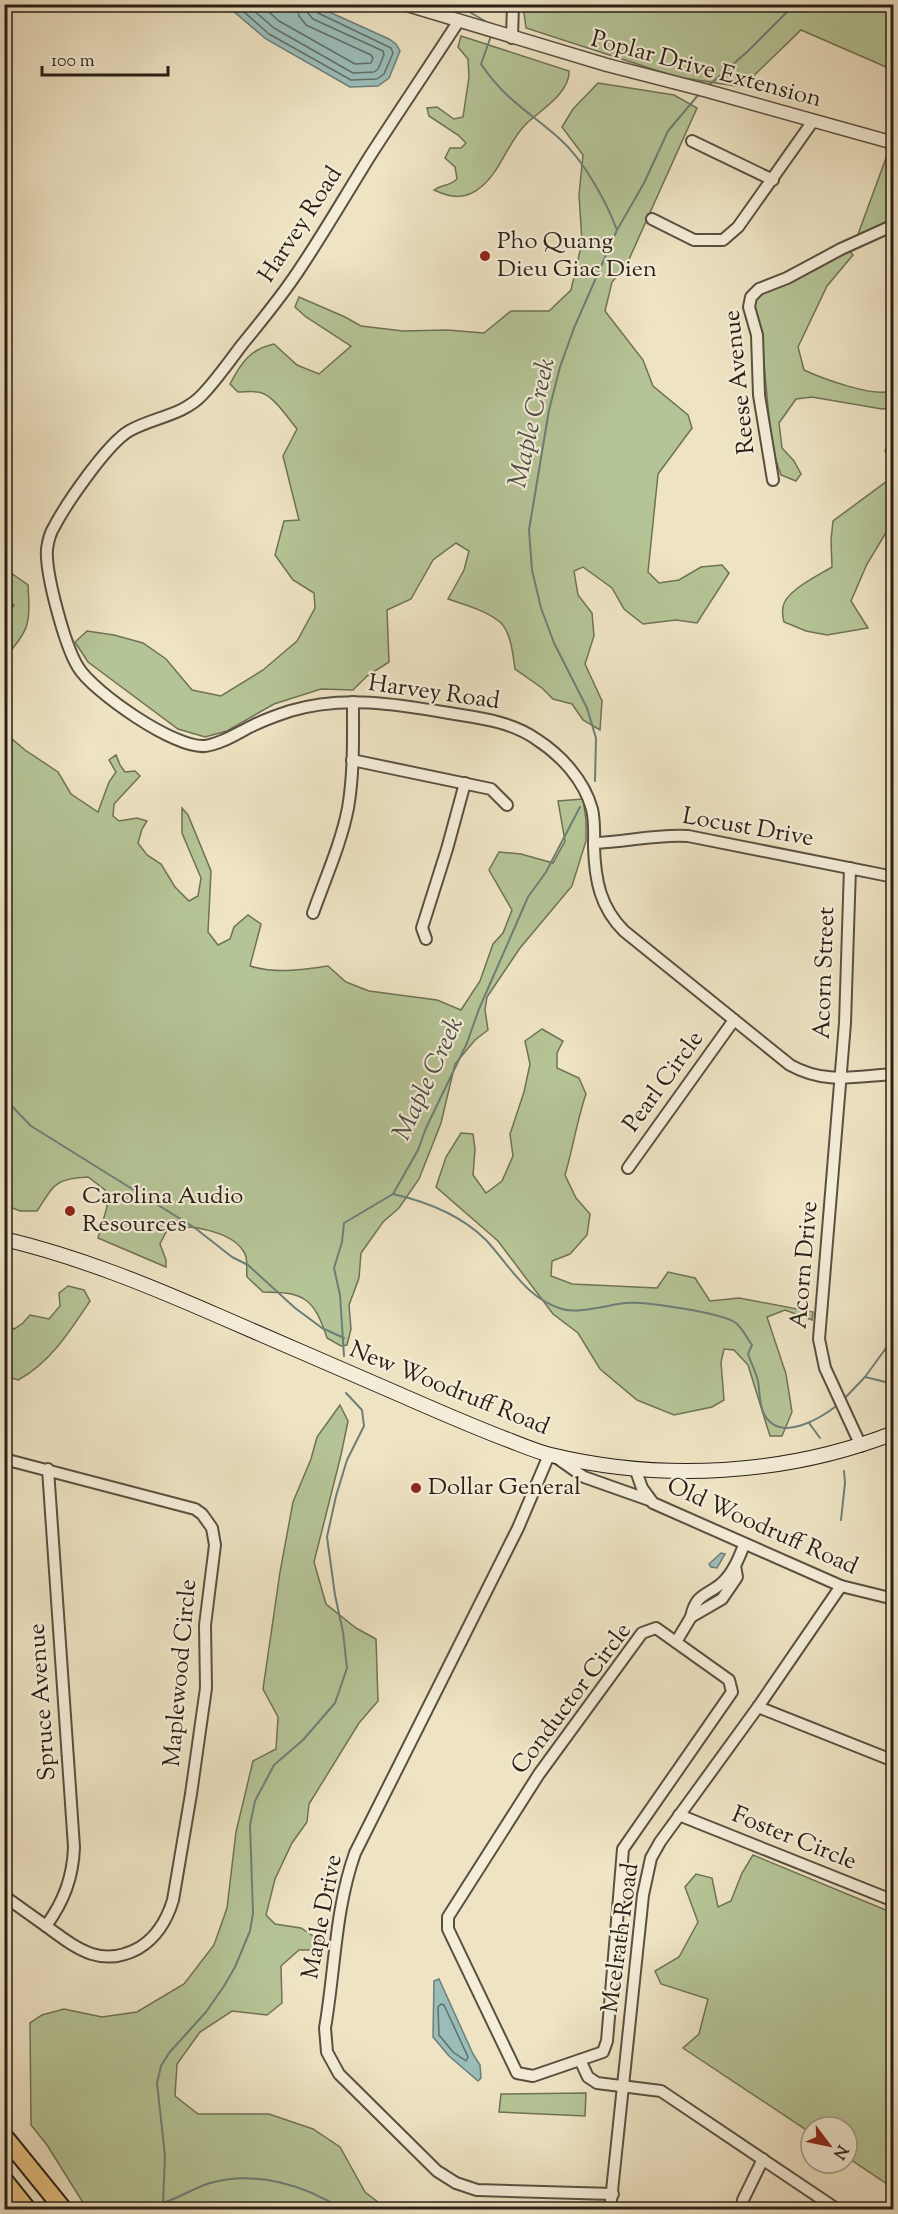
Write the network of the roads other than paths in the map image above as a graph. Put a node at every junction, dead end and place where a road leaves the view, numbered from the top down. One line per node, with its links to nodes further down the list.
1 (404, 4): 3 (street, Poplar Drive Extension)
2 (513, 4): 4 (street)
3 (458, 22): 4 (street, Poplar Drive Extension); 12 (street, Harvey Road)
4 (512, 38): 5 (street, Poplar Drive Extension)
5 (813, 121): 7 (street, Poplar Drive Extension); 8 (street)
6 (692, 141): 8 (street)
7 (894, 143)
8 (773, 180): 9 (street)
9 (652, 219)
10 (894, 225): 11 (street, Reese Avenue)
11 (772, 480)
12 (353, 702): 13 (street); 16 (street, Harvey Road)
13 (352, 760): 14 (street); 19 (street)
14 (465, 783): 15 (street); 20 (street)
15 (507, 805)
16 (594, 843): 17 (street, Locust Drive); 21 (street, Harvey Road)
17 (850, 868): 18 (street, Locust Drive); 23 (street, Acorn Street)
18 (894, 877)
19 (313, 913)
20 (426, 939)
21 (734, 1020): 23 (street, Harvey Road); 24 (street, Pearl Circle)
22 (894, 1074): 23 (street, Harvey Road)
23 (841, 1079): 27 (street, Acorn Drive)
24 (628, 1168)
25 (4, 1239): 28 (main road, New Woodruff Road)
26 (894, 1433): 27 (main road, New Woodruff Road)
27 (861, 1446): 31 (main road, New Woodruff Road)
28 (551, 1455): 31 (main road, New Woodruff Road); 32 (street); 48 (street, Maple Drive)
29 (4, 1459): 30 (street, Maplewood Circle)
30 (48, 1468): 42 (street, Spruce Avenue); 42 (street, Maplewood Circle)
31 (635, 1468): 32 (street, Old Woodruff Road)
32 (649, 1500): 33 (street, Old Woodruff Road)
33 (744, 1545): 34 (street, Old Woodruff Road); 36 (street)
34 (841, 1586): 35 (street, Old Woodruff Road); 37 (street, Mcelrath Road)
35 (894, 1599)
36 (676, 1642): 43 (street, Conductor Circle); 43 (street, Conductor Circle)
37 (758, 1707): 38 (street); 39 (street, Mcelrath Road)
38 (894, 1761)
39 (680, 1815): 41 (street, Foster Circle); 44 (street, Mcelrath Road)
40 (4, 1896): 42 (street, Maplewood Circle)
41 (894, 1901)
42 (46, 1926)
43 (580, 2060): 44 (street)
44 (625, 2086): 46 (street); 48 (street, Mcelrath Road)
45 (4, 2136): 50 (main road)
46 (763, 2159): 52 (street); 53 (street)
47 (4, 2180): 49 (main road)
48 (613, 2194): 51 (street, Mcelrath Road)
49 (28, 2210)
50 (64, 2210)
51 (610, 2210)
52 (742, 2210)
53 (838, 2210)

